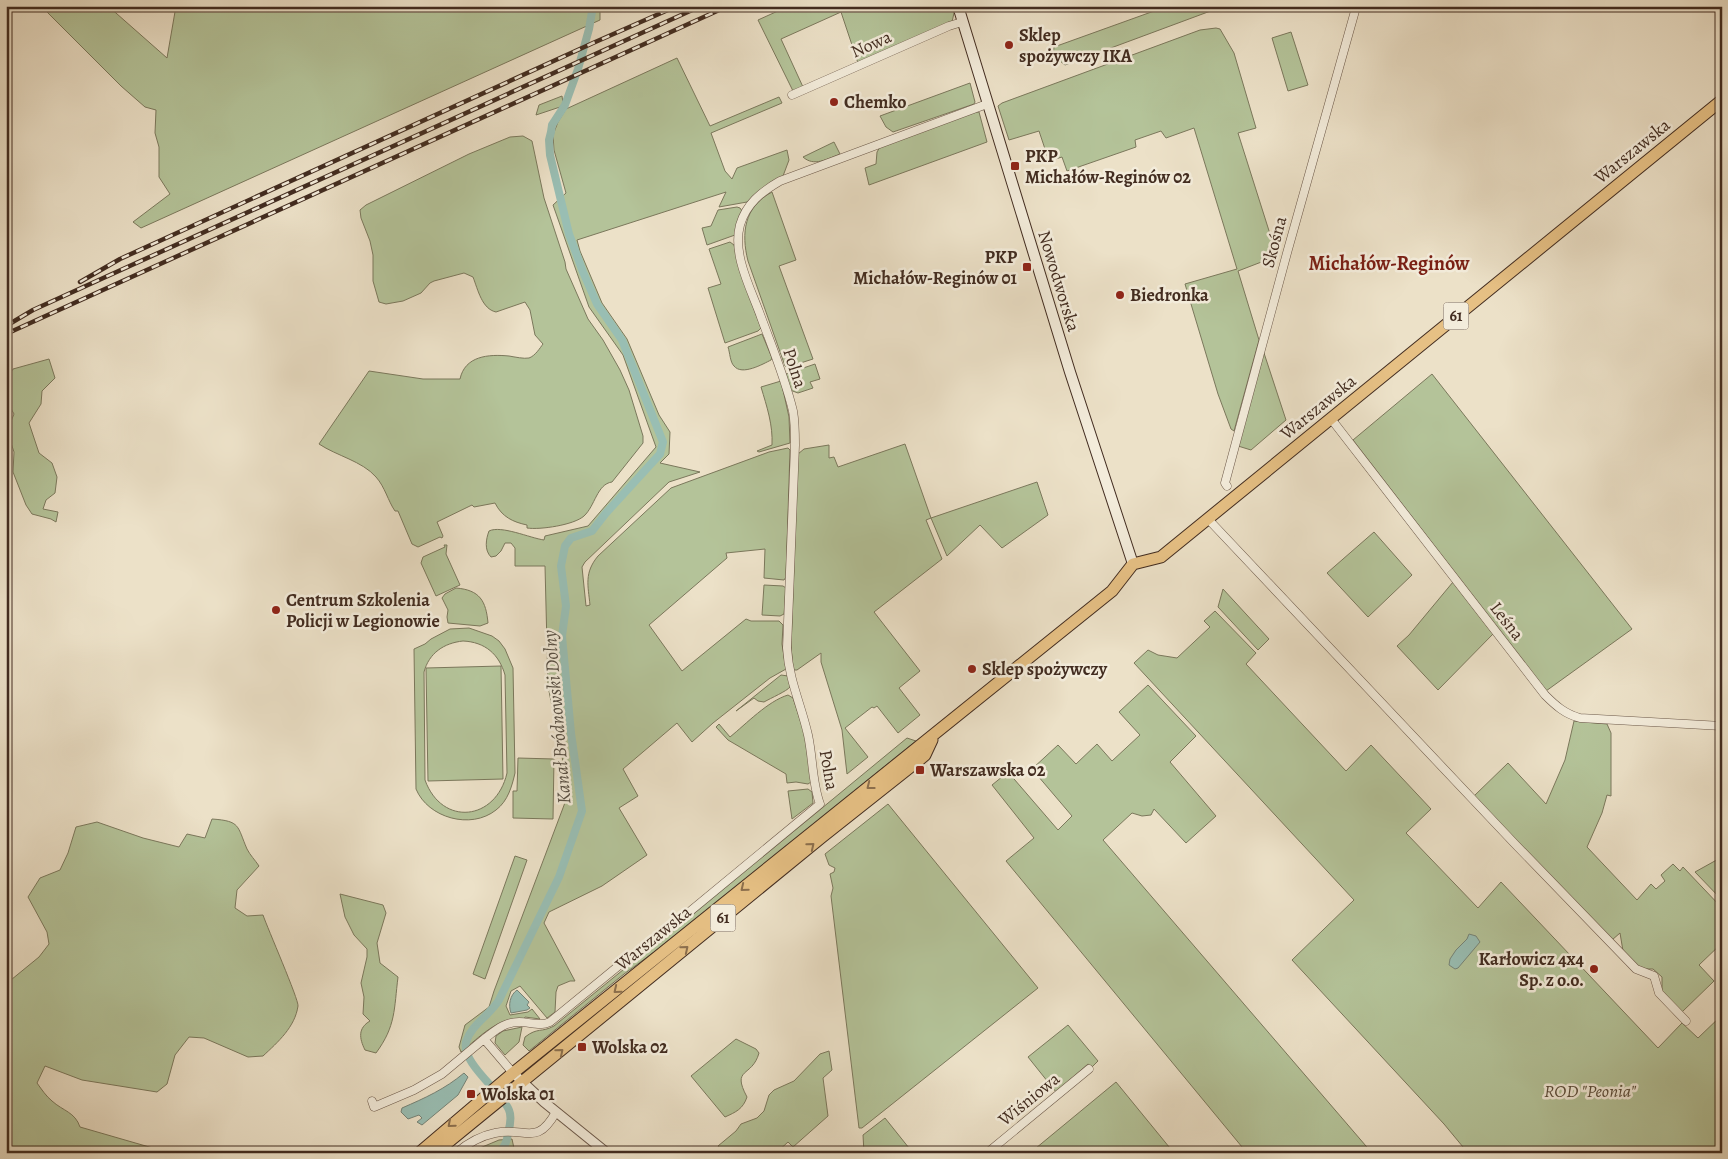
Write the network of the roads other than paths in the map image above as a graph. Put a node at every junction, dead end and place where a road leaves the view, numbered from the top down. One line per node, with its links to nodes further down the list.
1 (958, 6): 3 (main road, Nowodworska)
2 (1354, 6): 8 (street, Skośna)
3 (962, 22): 4 (street, Nowa); 6 (main road, Nowodworska)
4 (792, 95)
5 (1722, 100): 7 (main road, Warszawska / 61)
6 (988, 104): 10 (main road, Nowodworska); 14 (street, Polna)
7 (1332, 420): 9 (main road, Warszawska / 61); 11 (street, Leśna)
8 (1227, 486)
9 (1208, 519): 10 (main road, Warszawska / 61); 13 (street)
10 (1133, 564): 12 (main road, Warszawska / 61)
11 (1722, 726)
12 (935, 734): 16 (main road, Warszawska / 61, one-way to 16); 17 (main road, Warszawska / 61, one-way to 12)
13 (1686, 1020)
14 (481, 1042): 16 (street); 18 (street)
15 (1089, 1070): 24 (street, Wiśniowa)
16 (513, 1073): 17 (street); 20 (main road, Warszawska / 61, one-way to 20)
17 (522, 1083): 19 (street); 21 (main road, Warszawska / 61)
18 (373, 1104)
19 (556, 1112): 22 (street); 23 (street)
20 (419, 1153)
21 (435, 1153)
22 (456, 1153)
23 (607, 1153)
24 (987, 1153)

